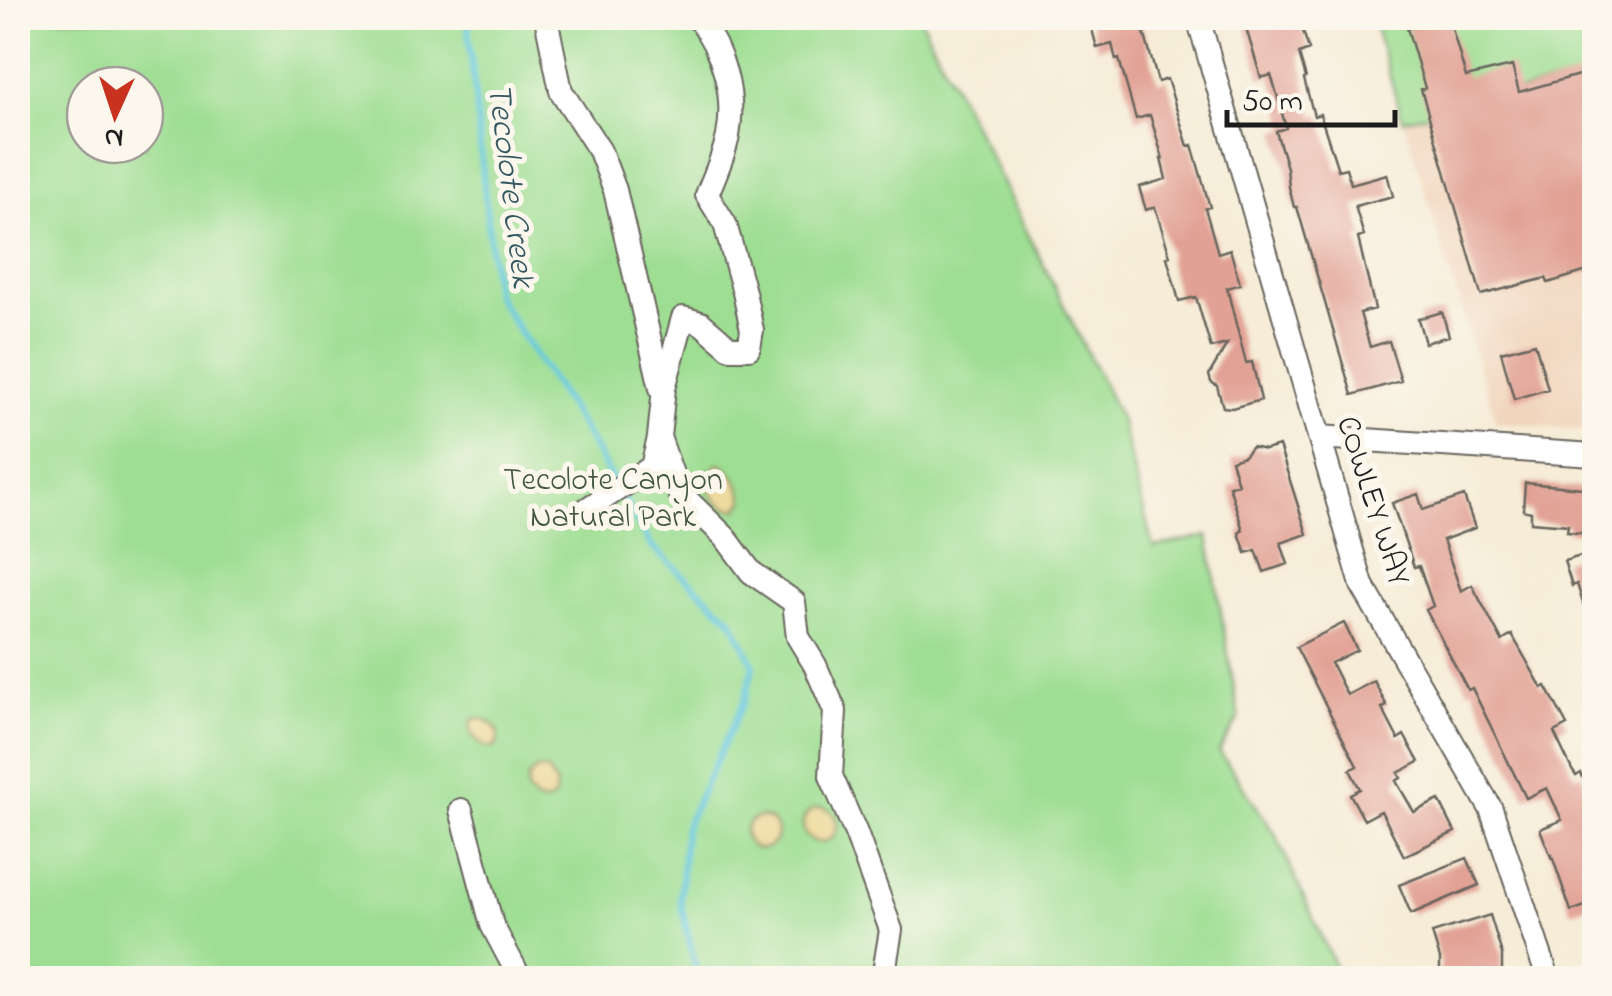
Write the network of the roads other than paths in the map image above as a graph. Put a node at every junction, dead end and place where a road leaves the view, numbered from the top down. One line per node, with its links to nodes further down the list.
1 (546, 18): 4 (street)
2 (698, 18): 4 (street)
3 (1198, 18): 6 (street, COWLEY WAY)
4 (663, 396): 5 (street)
5 (660, 437): 8 (street); 11 (street)
6 (1319, 437): 7 (street); 12 (street, COWLEY WAY)
7 (1594, 455)
8 (596, 503)
9 (460, 810): 10 (street)
10 (520, 978)
11 (884, 978)
12 (1548, 978)

